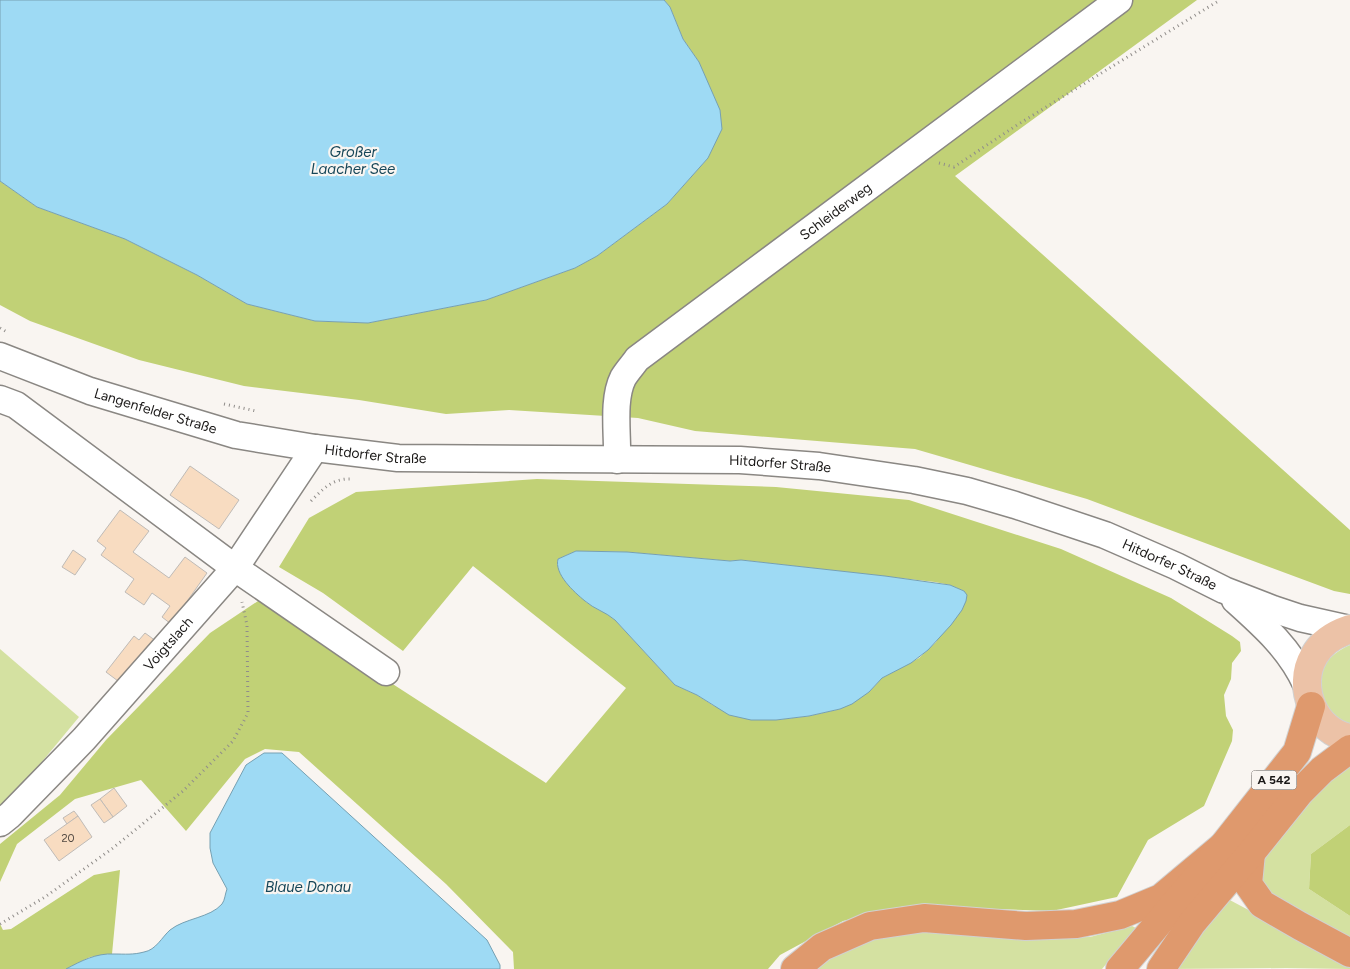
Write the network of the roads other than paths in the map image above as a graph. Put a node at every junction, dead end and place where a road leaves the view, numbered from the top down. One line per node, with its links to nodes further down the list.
1 (1120, 0): 5 (street, Schleiderweg)
2 (7, 345): 4 (street, Langenfelder Straße)
3 (0, 399): 6 (street)
4 (316, 448): 5 (street, Hitdorfer Straße); 6 (street, Voigtslach)
5 (617, 460): 7 (street, Hitdorfer Straße)
6 (235, 568): 9 (street); 13 (street, Voigtslach)
7 (1224, 590): 8 (street, Hitdorfer Straße); 10 (street, Hitdorfer Straße)
8 (1350, 629): 10 (main road)
9 (386, 672)
10 (1309, 695): 11 (main road); 14 (highway, A 542)
11 (1350, 738)
12 (1350, 748): 15 (highway, A 542)
13 (0, 823)
14 (1223, 846): 17 (highway); 18 (highway, A 542)
15 (1251, 853): 16 (highway); 19 (highway, A 542)
16 (1350, 953)
17 (794, 969)
18 (1120, 969)
19 (1161, 969)

